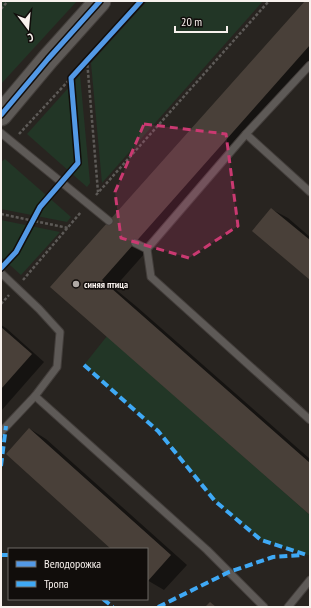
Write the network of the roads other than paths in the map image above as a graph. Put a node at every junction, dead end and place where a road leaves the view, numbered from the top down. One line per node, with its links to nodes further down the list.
1 (100, 1): 3 (street)
2 (310, 64): 5 (lane)
3 (1, 115)
4 (1, 133): 7 (lane)
5 (246, 134): 6 (lane); 9 (lane)
6 (310, 192)
7 (109, 221)
8 (135, 243): 9 (lane)
9 (147, 249): 12 (lane)
10 (1, 273): 11 (lane)
11 (35, 396): 13 (lane); 15 (lane)
12 (310, 420)
13 (1, 432)
14 (310, 580): 16 (lane)
15 (264, 607)
16 (288, 607)

